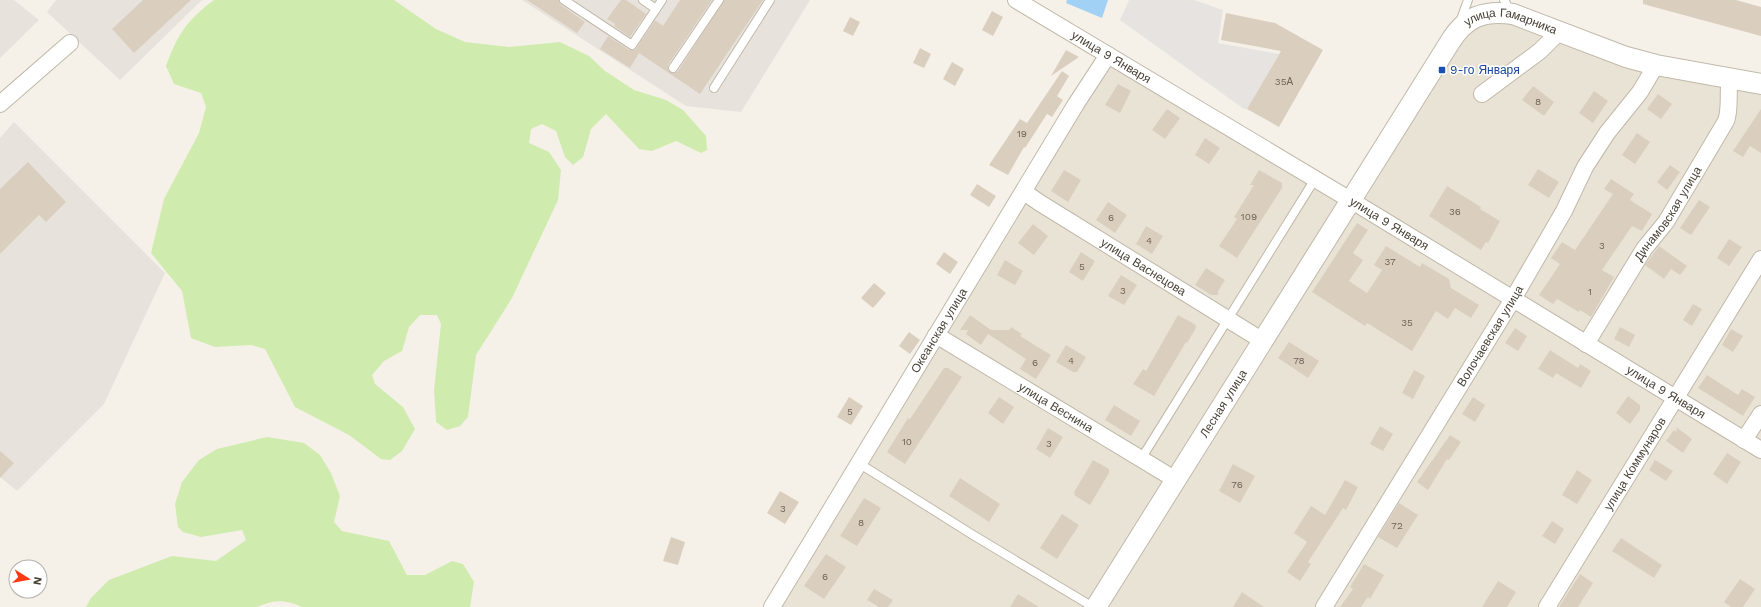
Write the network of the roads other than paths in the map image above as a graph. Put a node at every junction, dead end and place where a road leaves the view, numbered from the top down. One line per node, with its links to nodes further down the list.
1 (564, 0): 9 (lane)
2 (643, 0): 9 (lane)
3 (662, 0): 9 (lane)
4 (719, 0): 15 (lane)
5 (770, 0): 18 (lane)
6 (1016, 0): 13 (street, улица 9 Января)
7 (1468, 0): 10 (lane)
8 (1508, 7): 10 (street, улица Гамарника); 11 (street, улица Гамарника)
9 (656, 9)
10 (1456, 32): 23 (street, улица Гамарника)
11 (1560, 32): 14 (street, улица Гамарника); 19 (street)
12 (70, 43): 20 (street)
13 (1108, 55): 21 (street, улица 9 Января); 22 (street, Океанская улица)
14 (1656, 65): 16 (street, улица Гамарника); 25 (street, Волочаевская улица)
15 (673, 68)
16 (1730, 79): 17 (street, улица Гамарника); 29 (street, Динамовская улица)
17 (1761, 84)
18 (714, 88)
19 (1482, 94)
20 (0, 104)
21 (1315, 179): 23 (street, улица 9 Января); 26 (lane)
22 (1024, 192): 26 (street, улица Васнецова); 27 (street, Океанская улица)
23 (1351, 200): 25 (street, улица 9 Января); 28 (street, Лесная улица)
24 (1761, 259): 30 (street, улица Коммунаров)
25 (1512, 299): 29 (street, улица 9 Января); 39 (street, Волочаевская улица)
26 (1227, 319): 28 (street, улица Васнецова); 34 (lane)
27 (936, 335): 34 (street, улица Веснина); 35 (street, Океанская улица)
28 (1263, 341): 36 (street, Лесная улица)
29 (1586, 344): 30 (street, улица 9 Января)
30 (1675, 398): 32 (street, улица 9 Января); 40 (street, улица Коммунаров)
31 (1761, 414): 32 (street)
32 (1744, 440): 33 (street, улица 9 Января)
33 (1761, 450)
34 (1141, 459): 36 (street, улица Веснина)
35 (860, 464): 37 (street, Океанская улица); 38 (lane)
36 (1176, 480): 38 (street, Лесная улица)
37 (772, 607)
38 (1095, 607)
39 (1324, 607)
40 (1547, 607)

